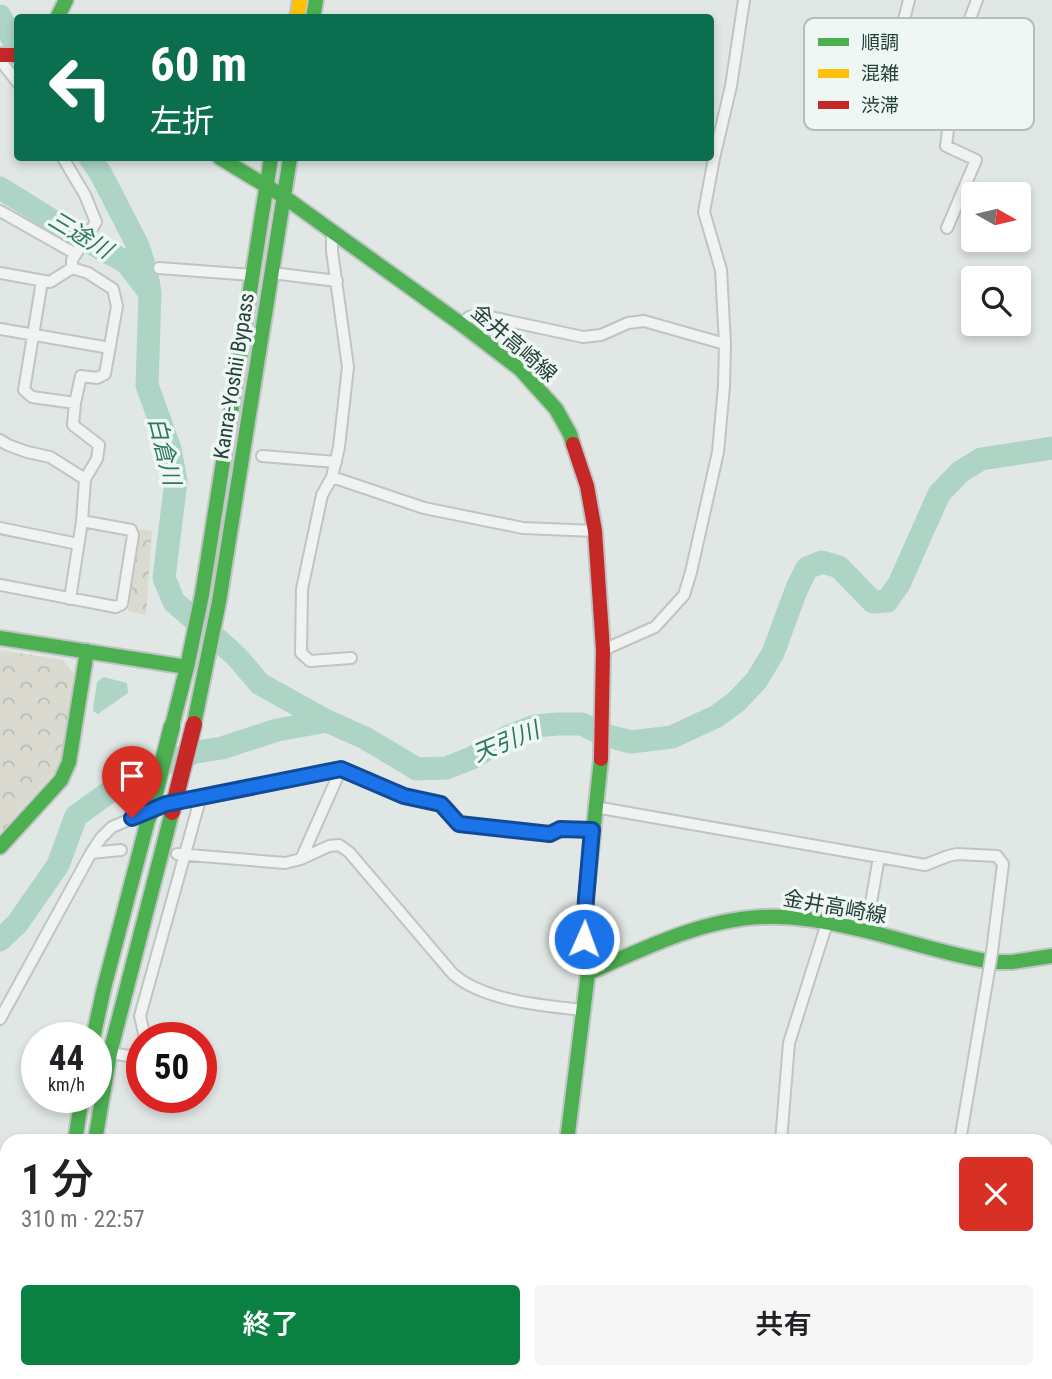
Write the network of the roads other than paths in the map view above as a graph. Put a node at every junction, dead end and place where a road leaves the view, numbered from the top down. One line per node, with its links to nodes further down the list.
1 (744, 0): 9 (street)
2 (909, 0): 4 (street)
3 (977, 0): 5 (street)
4 (904, 18)
5 (970, 18)
6 (5, 56): 7 (street)
7 (14, 75)
8 (948, 130): 18 (street)
9 (714, 158)
10 (65, 161): 20 (street)
11 (225, 161): 15 (main road, 金井高崎線)
12 (270, 161): 15 (main road, Kanra-Yoshii Bypass)
13 (289, 161): 16 (main road, Kanra-Yoshii Bypass)
14 (713, 161): 31 (street)
15 (266, 185): 16 (main road, 金井高崎線); 25 (main road, Kanra-Yoshii Bypass)
16 (283, 196): 19 (main road, 金井高崎線); 24 (main road, Kanra-Yoshii Bypass)
17 (0, 211): 20 (street)
18 (947, 228)
19 (331, 231): 27 (street); 28 (main road, 金井高崎線)
20 (79, 249): 21 (street)
21 (72, 268): 26 (street); 32 (street)
22 (159, 268): 25 (street)
23 (0, 273): 26 (street)
24 (272, 274): 27 (street); 68 (main road, Kanra-Yoshii Bypass, bridge)
25 (252, 275): 49 (main road, Kanra-Yoshii Bypass)
26 (42, 281): 30 (street)
27 (337, 281): 36 (street)
28 (461, 324): 31 (street); 41 (main road, 金井高崎線)
29 (0, 329): 30 (street)
30 (33, 334): 32 (street); 33 (street)
31 (725, 344): 46 (street)
32 (110, 348): 33 (street)
33 (75, 403): 38 (street)
34 (0, 440): 38 (street)
35 (262, 456): 36 (street)
36 (335, 462): 37 (street)
37 (332, 477): 41 (street); 48 (street)
38 (85, 479): 39 (street)
39 (82, 521): 42 (street); 44 (street)
40 (0, 528): 42 (street)
41 (595, 531): 46 (main road, 金井高崎線)
42 (78, 544): 44 (street)
43 (0, 585): 44 (street)
44 (70, 599)
45 (0, 638): 47 (main road)
46 (603, 650): 52 (main road, 金井高崎線)
47 (87, 652): 49 (main road); 54 (main road)
48 (351, 658)
49 (187, 667): 66 (main road, bridge)
50 (341, 769): 51 (street); 53 (street); 59 (street)
51 (201, 796): 56 (street); 57 (street)
52 (595, 807): 53 (main road); 58 (street)
53 (592, 830): 63 (main road)
54 (0, 847)
55 (121, 850): 56 (street)
56 (91, 853): 65 (street)
57 (181, 854): 59 (street); 67 (street)
58 (879, 857): 61 (street); 75 (street, bridge)
59 (301, 859): 64 (street)
60 (827, 923): 61 (main road, 金井高崎線); 63 (main road, 金井高崎線); 74 (street)
61 (866, 931): 62 (main road, 金井高崎線)
62 (1052, 956)
63 (588, 973): 64 (main road)
64 (583, 1010): 73 (main road)
65 (0, 1019)
66 (97, 1022)
67 (141, 1022)
68 (112, 1045)
69 (79, 1113): 71 (main road)
70 (100, 1113): 72 (main road)
71 (76, 1134)
72 (96, 1134)
73 (568, 1134)
74 (782, 1134)
75 (961, 1134)

